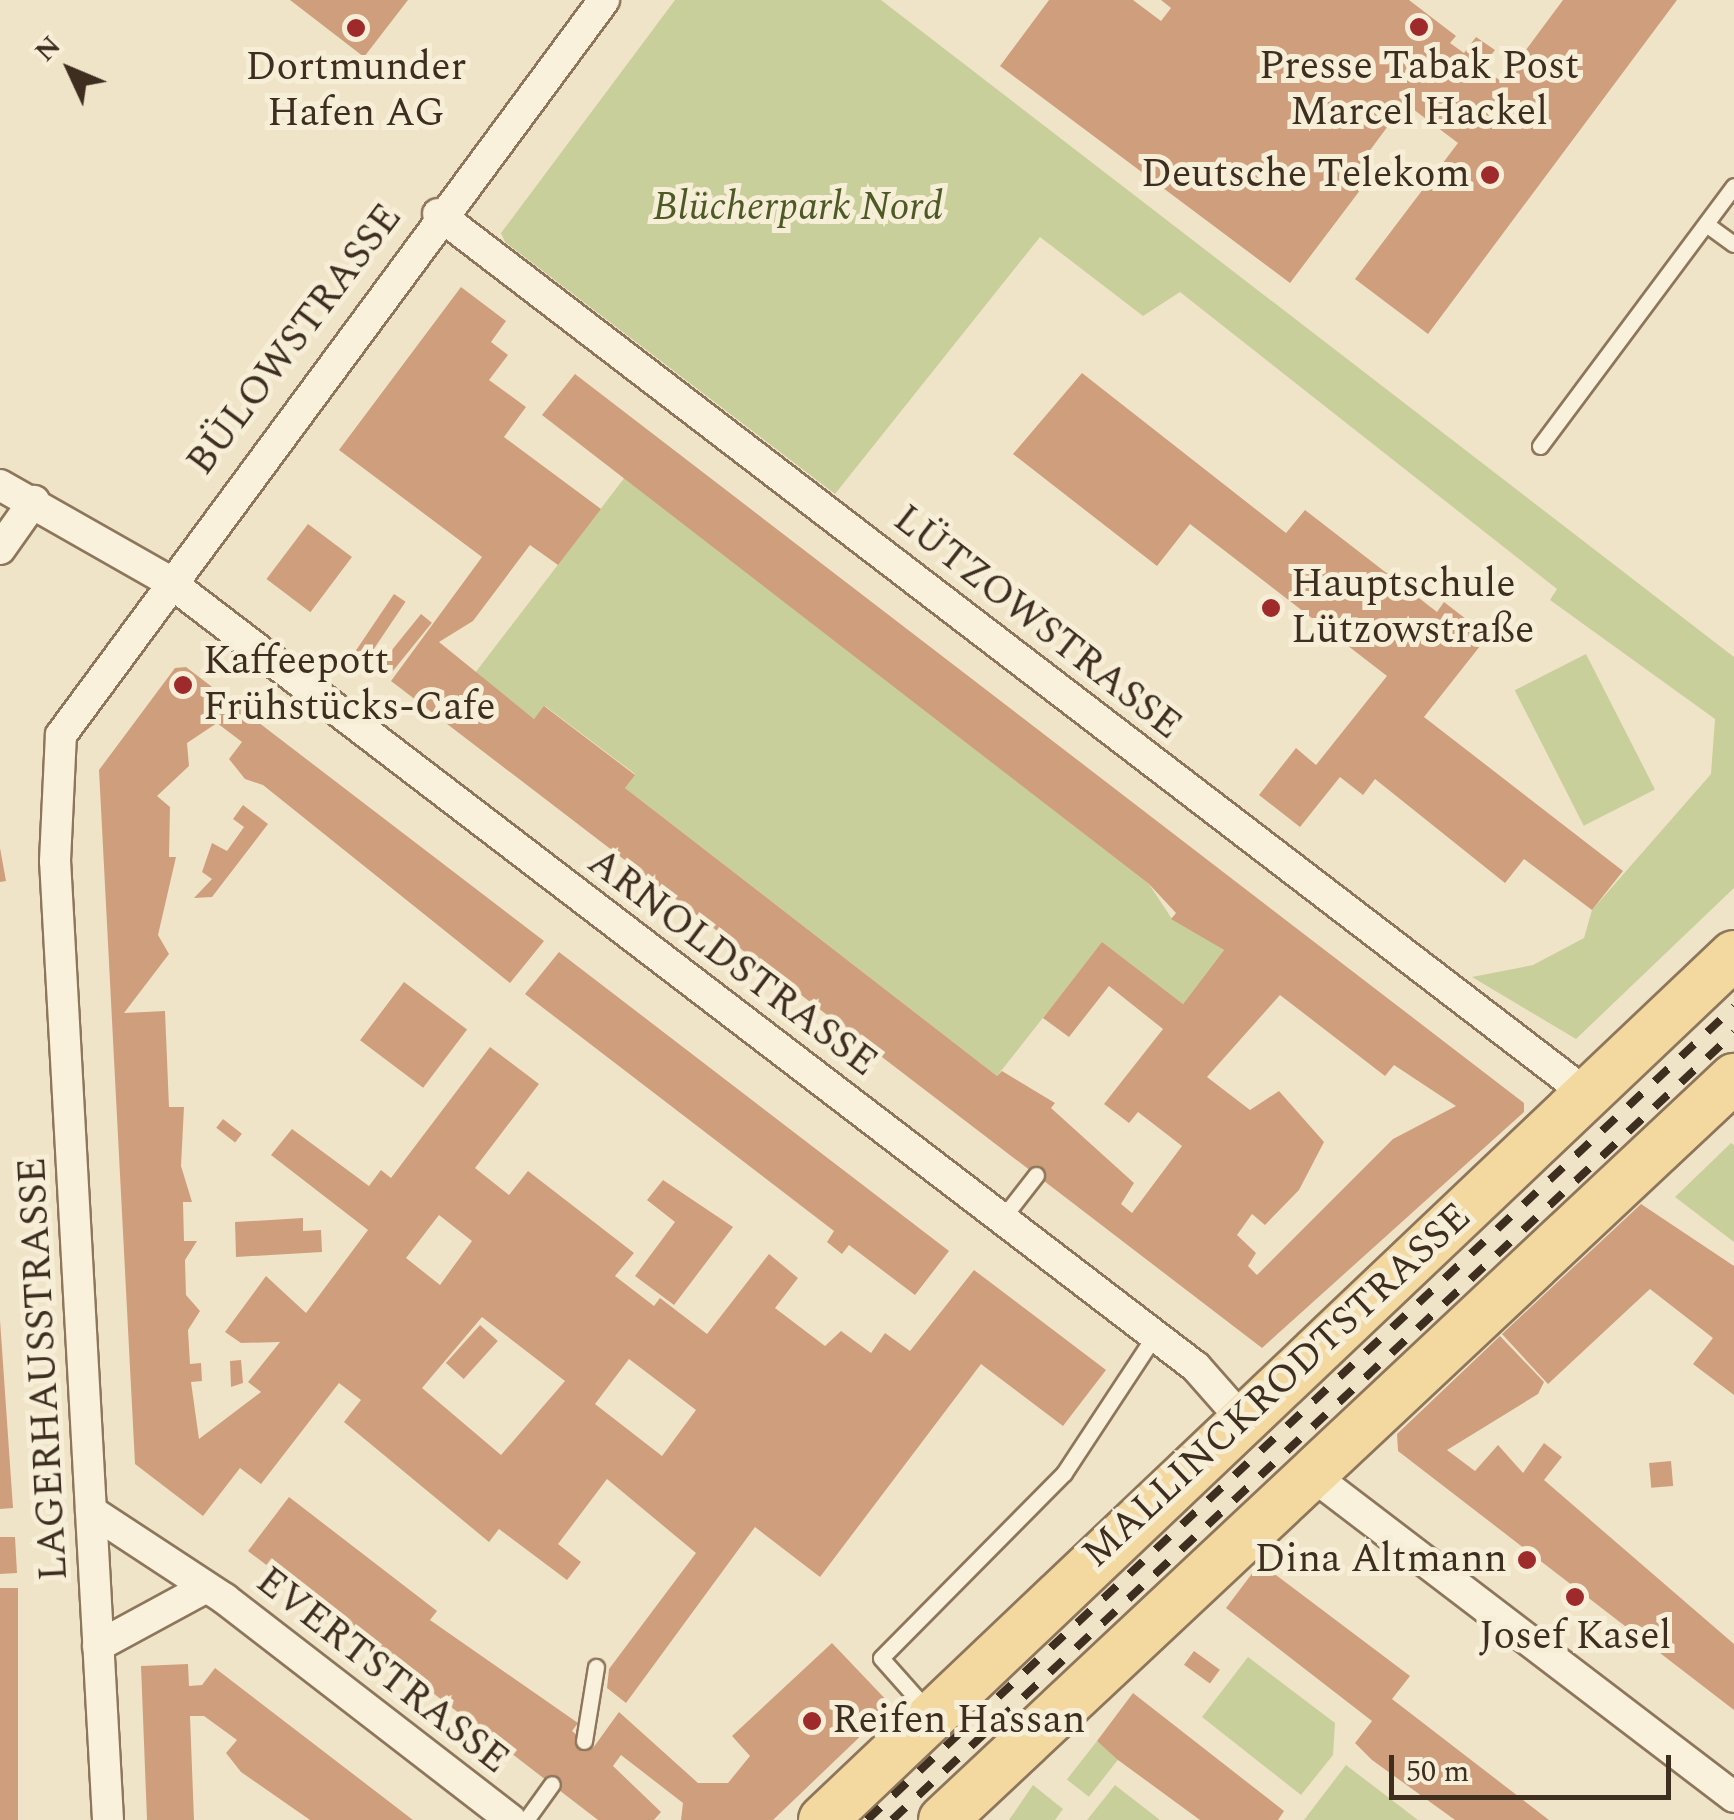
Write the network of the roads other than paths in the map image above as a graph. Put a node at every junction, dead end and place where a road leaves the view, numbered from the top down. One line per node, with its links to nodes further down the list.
1 (604, 0): 3 (street, BÜLOWSTRASSE)
2 (1734, 186): 4 (lane)
3 (438, 214): 10 (street, BÜLOWSTRASSE); 14 (street, LÜTZOWSTRASSE)
4 (1706, 224): 5 (lane); 6 (lane)
5 (1734, 244)
6 (1540, 446)
7 (0, 485): 8 (street, ARNOLDSTRASSE)
8 (34, 501): 9 (street); 10 (street, ARNOLDSTRASSE)
9 (0, 549)
10 (167, 580): 11 (street, BÜLOWSTRASSE); 16 (street, ARNOLDSTRASSE)
11 (60, 735): 20 (street, LAGERHAUSSTRASSE)
12 (1734, 955): 14 (main road, MALLINCKRODTSTRASSE)
13 (1734, 1078): 19 (main road)
14 (1587, 1094): 18 (main road, MALLINCKRODTSTRASSE)
15 (1036, 1175): 16 (lane)
16 (1001, 1220): 17 (street, ARNOLDSTRASSE)
17 (1156, 1335): 18 (street, ARNOLDSTRASSE); 24 (lane)
18 (1242, 1418): 24 (main road, MALLINCKRODTSTRASSE)
19 (1312, 1475): 27 (street); 32 (main road)
20 (91, 1512): 21 (street, EVERTSTRASSE); 22 (street, LAGERHAUSSTRASSE)
21 (203, 1589): 22 (street, EVERTSTRASSE); 29 (street, EVERTSTRASSE)
22 (98, 1646): 28 (street, LAGERHAUSSTRASSE)
23 (596, 1667): 25 (lane)
24 (932, 1715): 31 (main road, MALLINCKRODTSTRASSE)
25 (584, 1741)
26 (552, 1784): 30 (lane)
27 (1734, 1798)
28 (108, 1820)
29 (511, 1820)
30 (526, 1820)
31 (823, 1820)
32 (943, 1820)

